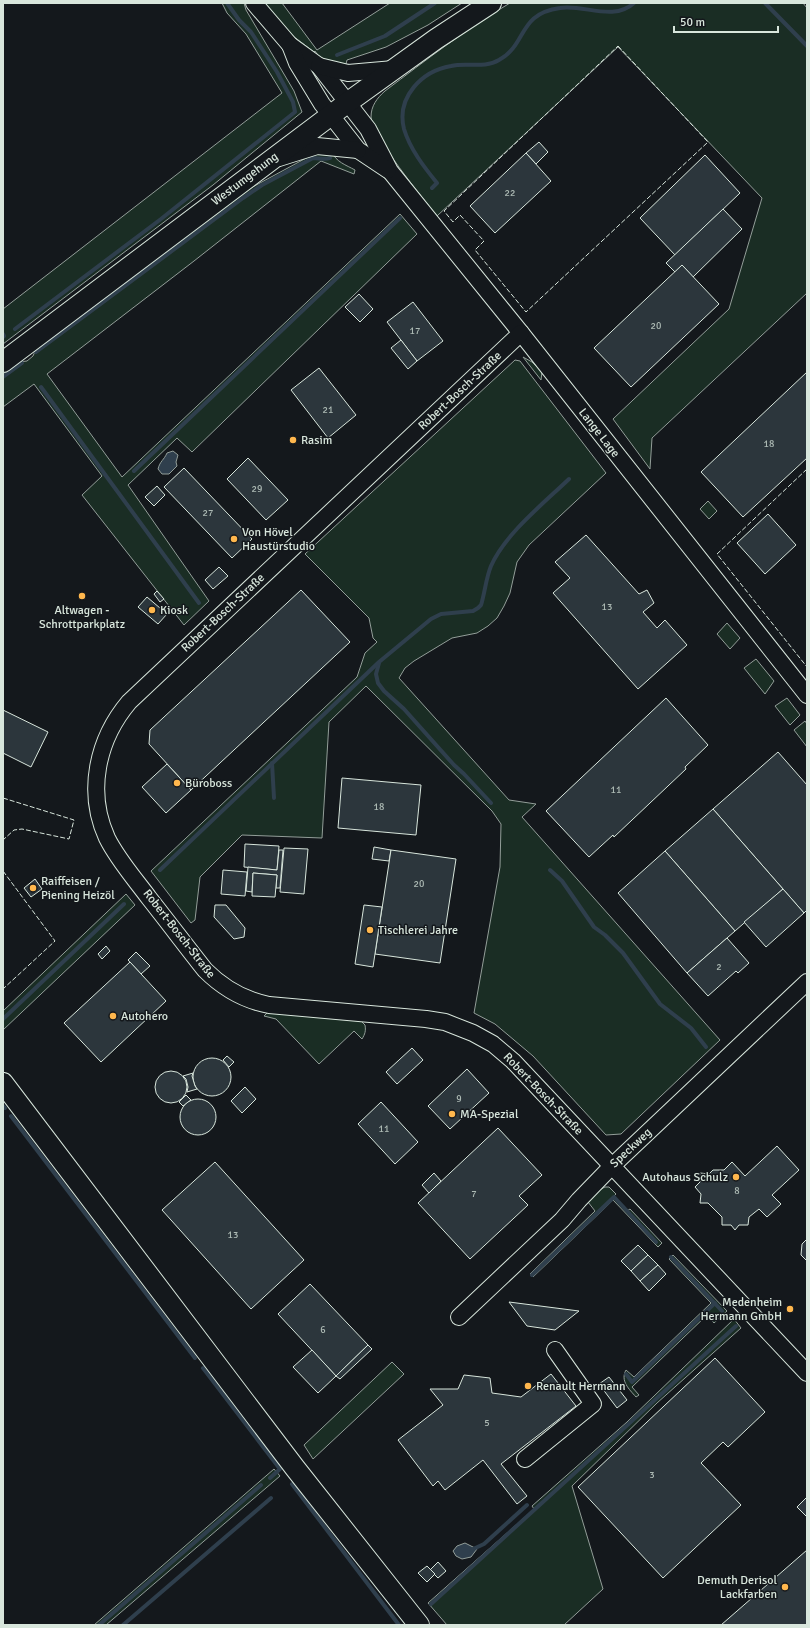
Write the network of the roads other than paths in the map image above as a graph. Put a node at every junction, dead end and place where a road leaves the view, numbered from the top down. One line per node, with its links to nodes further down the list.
1 (254, 3): 3 (street)
2 (491, 3): 5 (main road, Westumgehung)
3 (290, 45): 4 (street); 7 (street, Lange Lage)
4 (319, 66): 5 (street); 6 (street, Lange Lage)
5 (394, 69): 6 (main road, Westumgehung)
6 (347, 103): 7 (main road, Westumgehung); 10 (street, Lange Lage)
7 (331, 115): 8 (street, Lange Lage); 9 (main road, Westumgehung)
8 (358, 150): 9 (street, Lange Lage); 10 (street, Lange Lage)
9 (270, 160): 12 (main road, Westumgehung)
10 (390, 171): 11 (street, Lange Lage)
11 (521, 333): 13 (street, Lange Lage); 16 (street, Robert-Bosch-Straße)
12 (3, 362)
13 (807, 695)
14 (807, 982): 16 (street, Speckweg)
15 (3, 1083): 21 (main road)
16 (611, 1166): 17 (street, Speckweg); 19 (street, Robert-Bosch-Straße)
17 (459, 1317)
18 (555, 1350): 20 (street)
19 (807, 1373)
20 (525, 1459)
21 (419, 1625)

